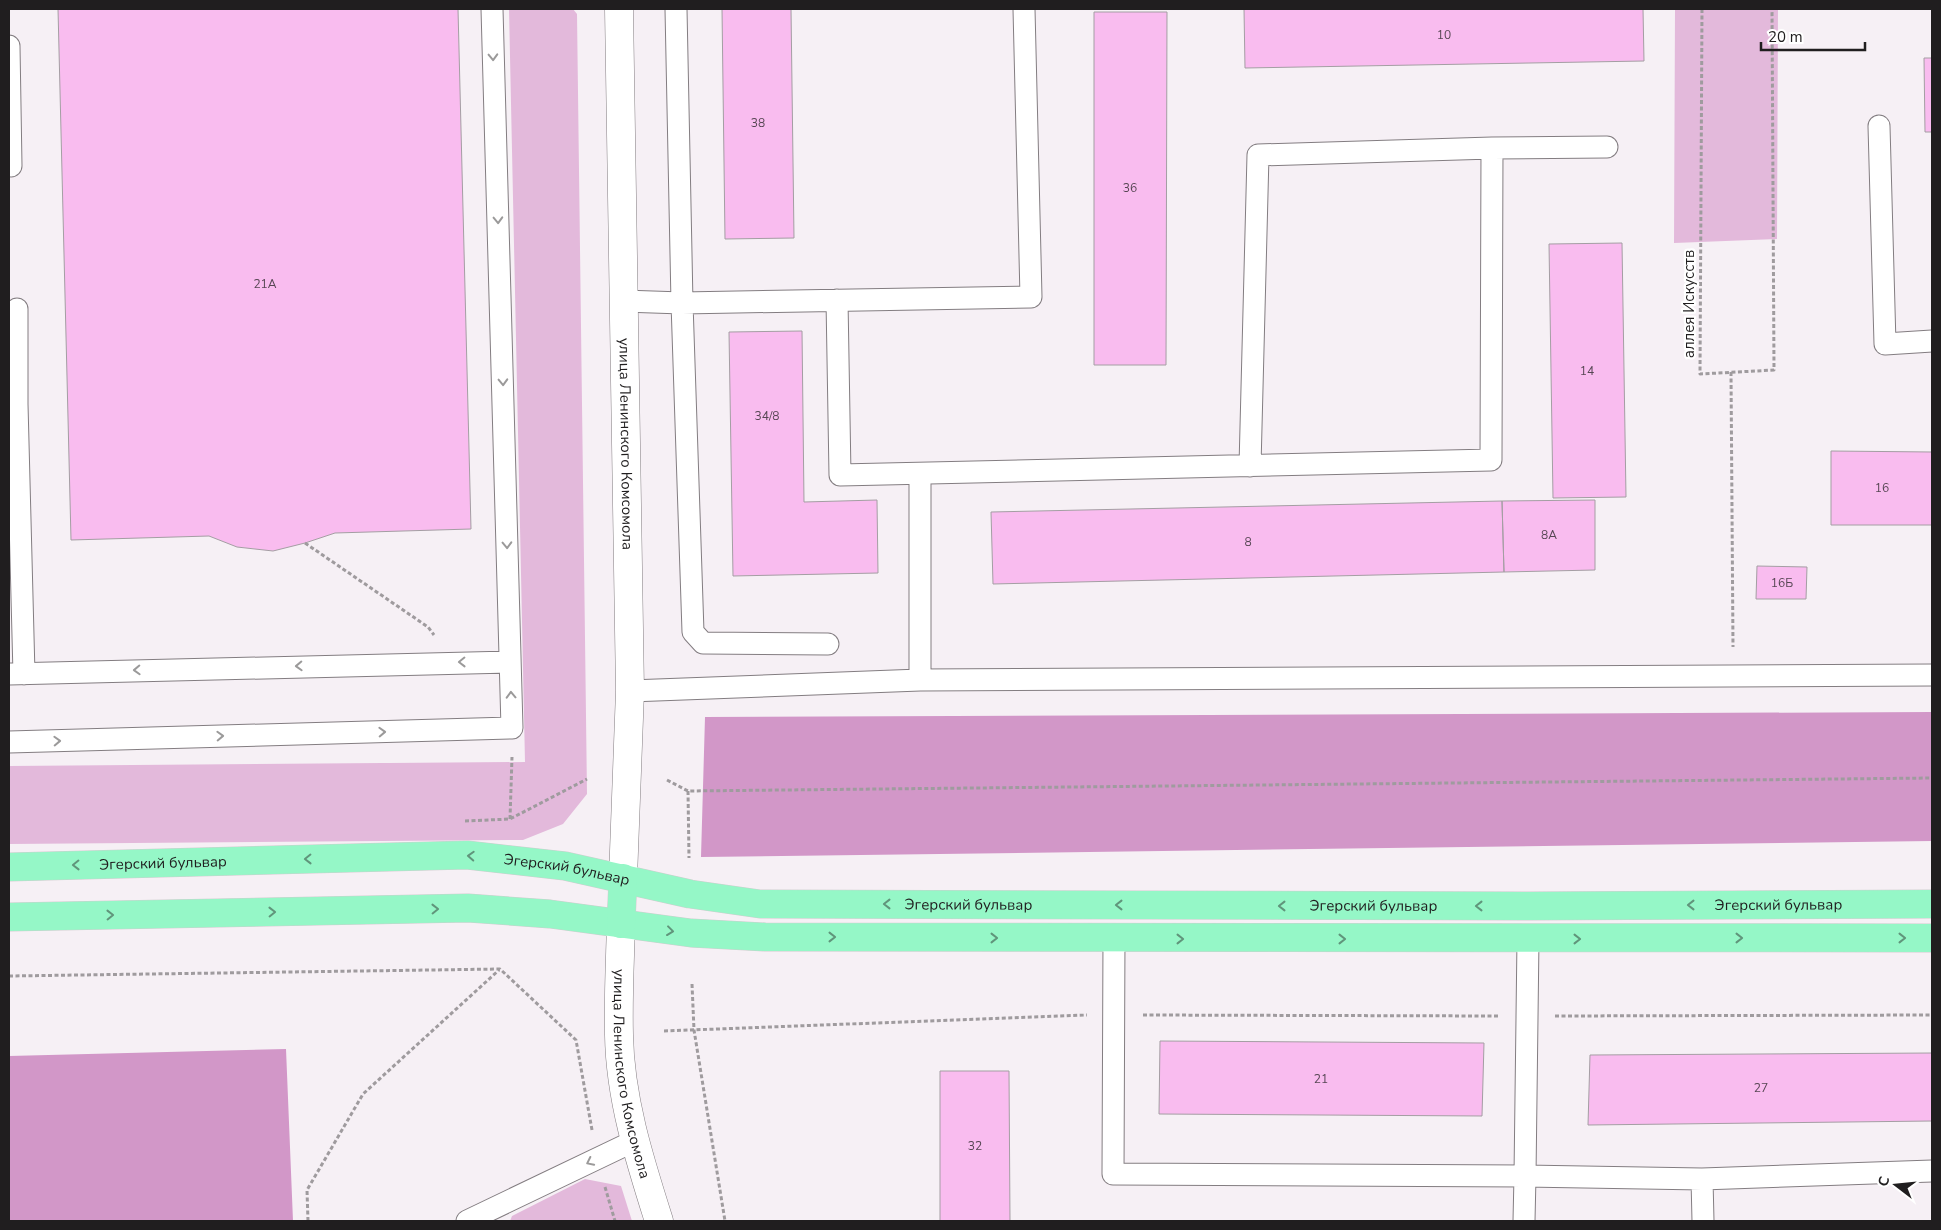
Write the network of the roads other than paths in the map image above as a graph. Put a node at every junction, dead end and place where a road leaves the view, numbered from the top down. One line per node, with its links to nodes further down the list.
1 (492, 9): 20 (lane, one-way to 20)
2 (619, 9): 11 (main road, улица Ленинского Комсомола)
3 (676, 9): 12 (lane)
4 (1024, 9): 10 (lane)
5 (9, 46): 9 (lane)
6 (1879, 126): 14 (lane)
7 (1607, 147): 8 (lane)
8 (1492, 148): 16 (lane); 16 (lane)
9 (12, 166)
10 (837, 300): 12 (lane); 17 (lane)
11 (623, 301): 12 (lane); 24 (main road, улица Ленинского Комсомола)
12 (682, 303): 19 (lane)
13 (17, 309): 15 (lane)
14 (1932, 341)
15 (13, 405): 18 (lane)
16 (1250, 466): 17 (lane)
17 (920, 474): 23 (lane)
18 (15, 534): 21 (lane)
19 (828, 644)
20 (510, 662): 21 (lane, one-way to 21); 25 (lane, one-way to 20)
21 (16, 674)
22 (1932, 675): 23 (lane)
23 (920, 680): 24 (lane)
24 (630, 691): 27 (main road, улица Ленинского Комсомола)
25 (9, 742)
26 (9, 867): 27 (main road, Эгерский бульвар, one-way to 26)
27 (623, 878): 29 (main road, Эгерский бульвар, one-way to 27); 31 (main road)
28 (1932, 904): 29 (main road, Эгерский бульвар, one-way to 29)
29 (1528, 906): 34 (main road)
30 (9, 917): 31 (main road, one-way to 31)
31 (621, 924): 32 (main road, one-way to 32); 35 (main road, улица Ленинского Комсомола)
32 (1114, 938): 34 (main road, one-way to 34); 37 (lane)
33 (1932, 938): 34 (main road, one-way to 33)
34 (1528, 939): 37 (lane)
35 (634, 1140): 39 (lane, one-way to 39); 40 (main road, улица Ленинского Комсомола)
36 (1932, 1172): 38 (lane)
37 (1525, 1176): 38 (lane); 41 (lane)
38 (1702, 1179): 42 (lane)
39 (467, 1221)
40 (659, 1221)
41 (1524, 1221)
42 (1703, 1221)

